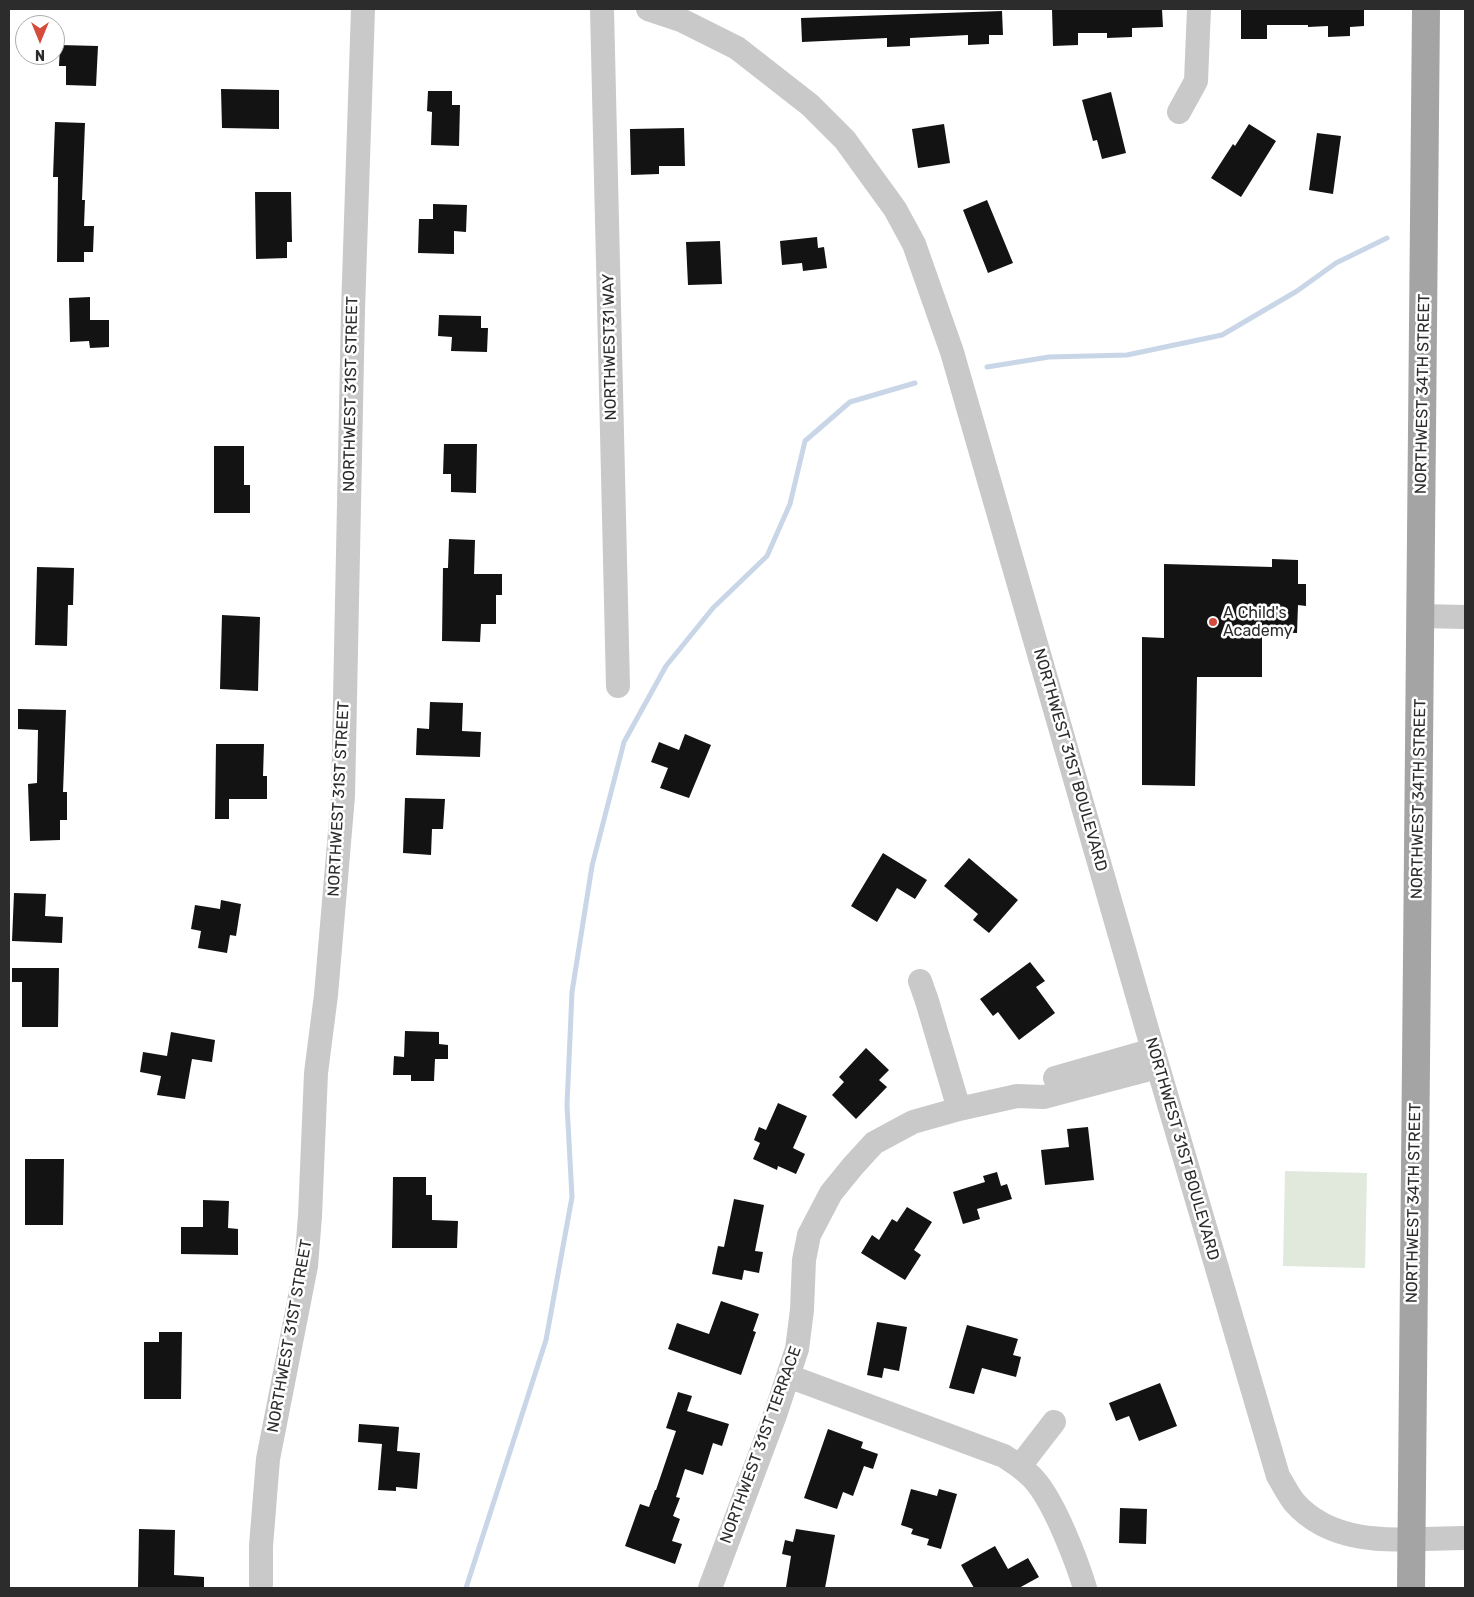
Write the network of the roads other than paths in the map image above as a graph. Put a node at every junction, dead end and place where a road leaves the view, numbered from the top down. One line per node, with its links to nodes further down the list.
1 (363, 9): 18 (street, NORTHWEST 31ST STREET)
2 (602, 9): 9 (street, NORTHWEST31 WAY)
3 (648, 9): 11 (street, NORTHWEST 31ST BOULEVARD)
4 (1199, 9): 6 (street)
5 (1426, 9): 7 (main road, NORTHWEST 34TH STREET)
6 (1179, 112)
7 (1421, 616): 8 (street); 16 (main road, NORTHWEST 34TH STREET)
8 (1465, 617)
9 (618, 686)
10 (920, 981): 12 (street)
11 (1155, 1058): 12 (street, NORTHWEST 31ST TERRACE); 16 (street, NORTHWEST 31ST BOULEVARD)
12 (958, 1109): 13 (street, NORTHWEST 31ST TERRACE)
13 (788, 1376): 15 (street); 19 (street, NORTHWEST 31ST TERRACE)
14 (1054, 1422): 15 (street)
15 (1020, 1466): 20 (street)
16 (1411, 1538): 17 (street, NORTHWEST 31ST BOULEVARD); 21 (main road, NORTHWEST 34TH STREET)
17 (1465, 1538)
18 (261, 1587)
19 (710, 1588)
20 (1085, 1588)
21 (1411, 1588)

